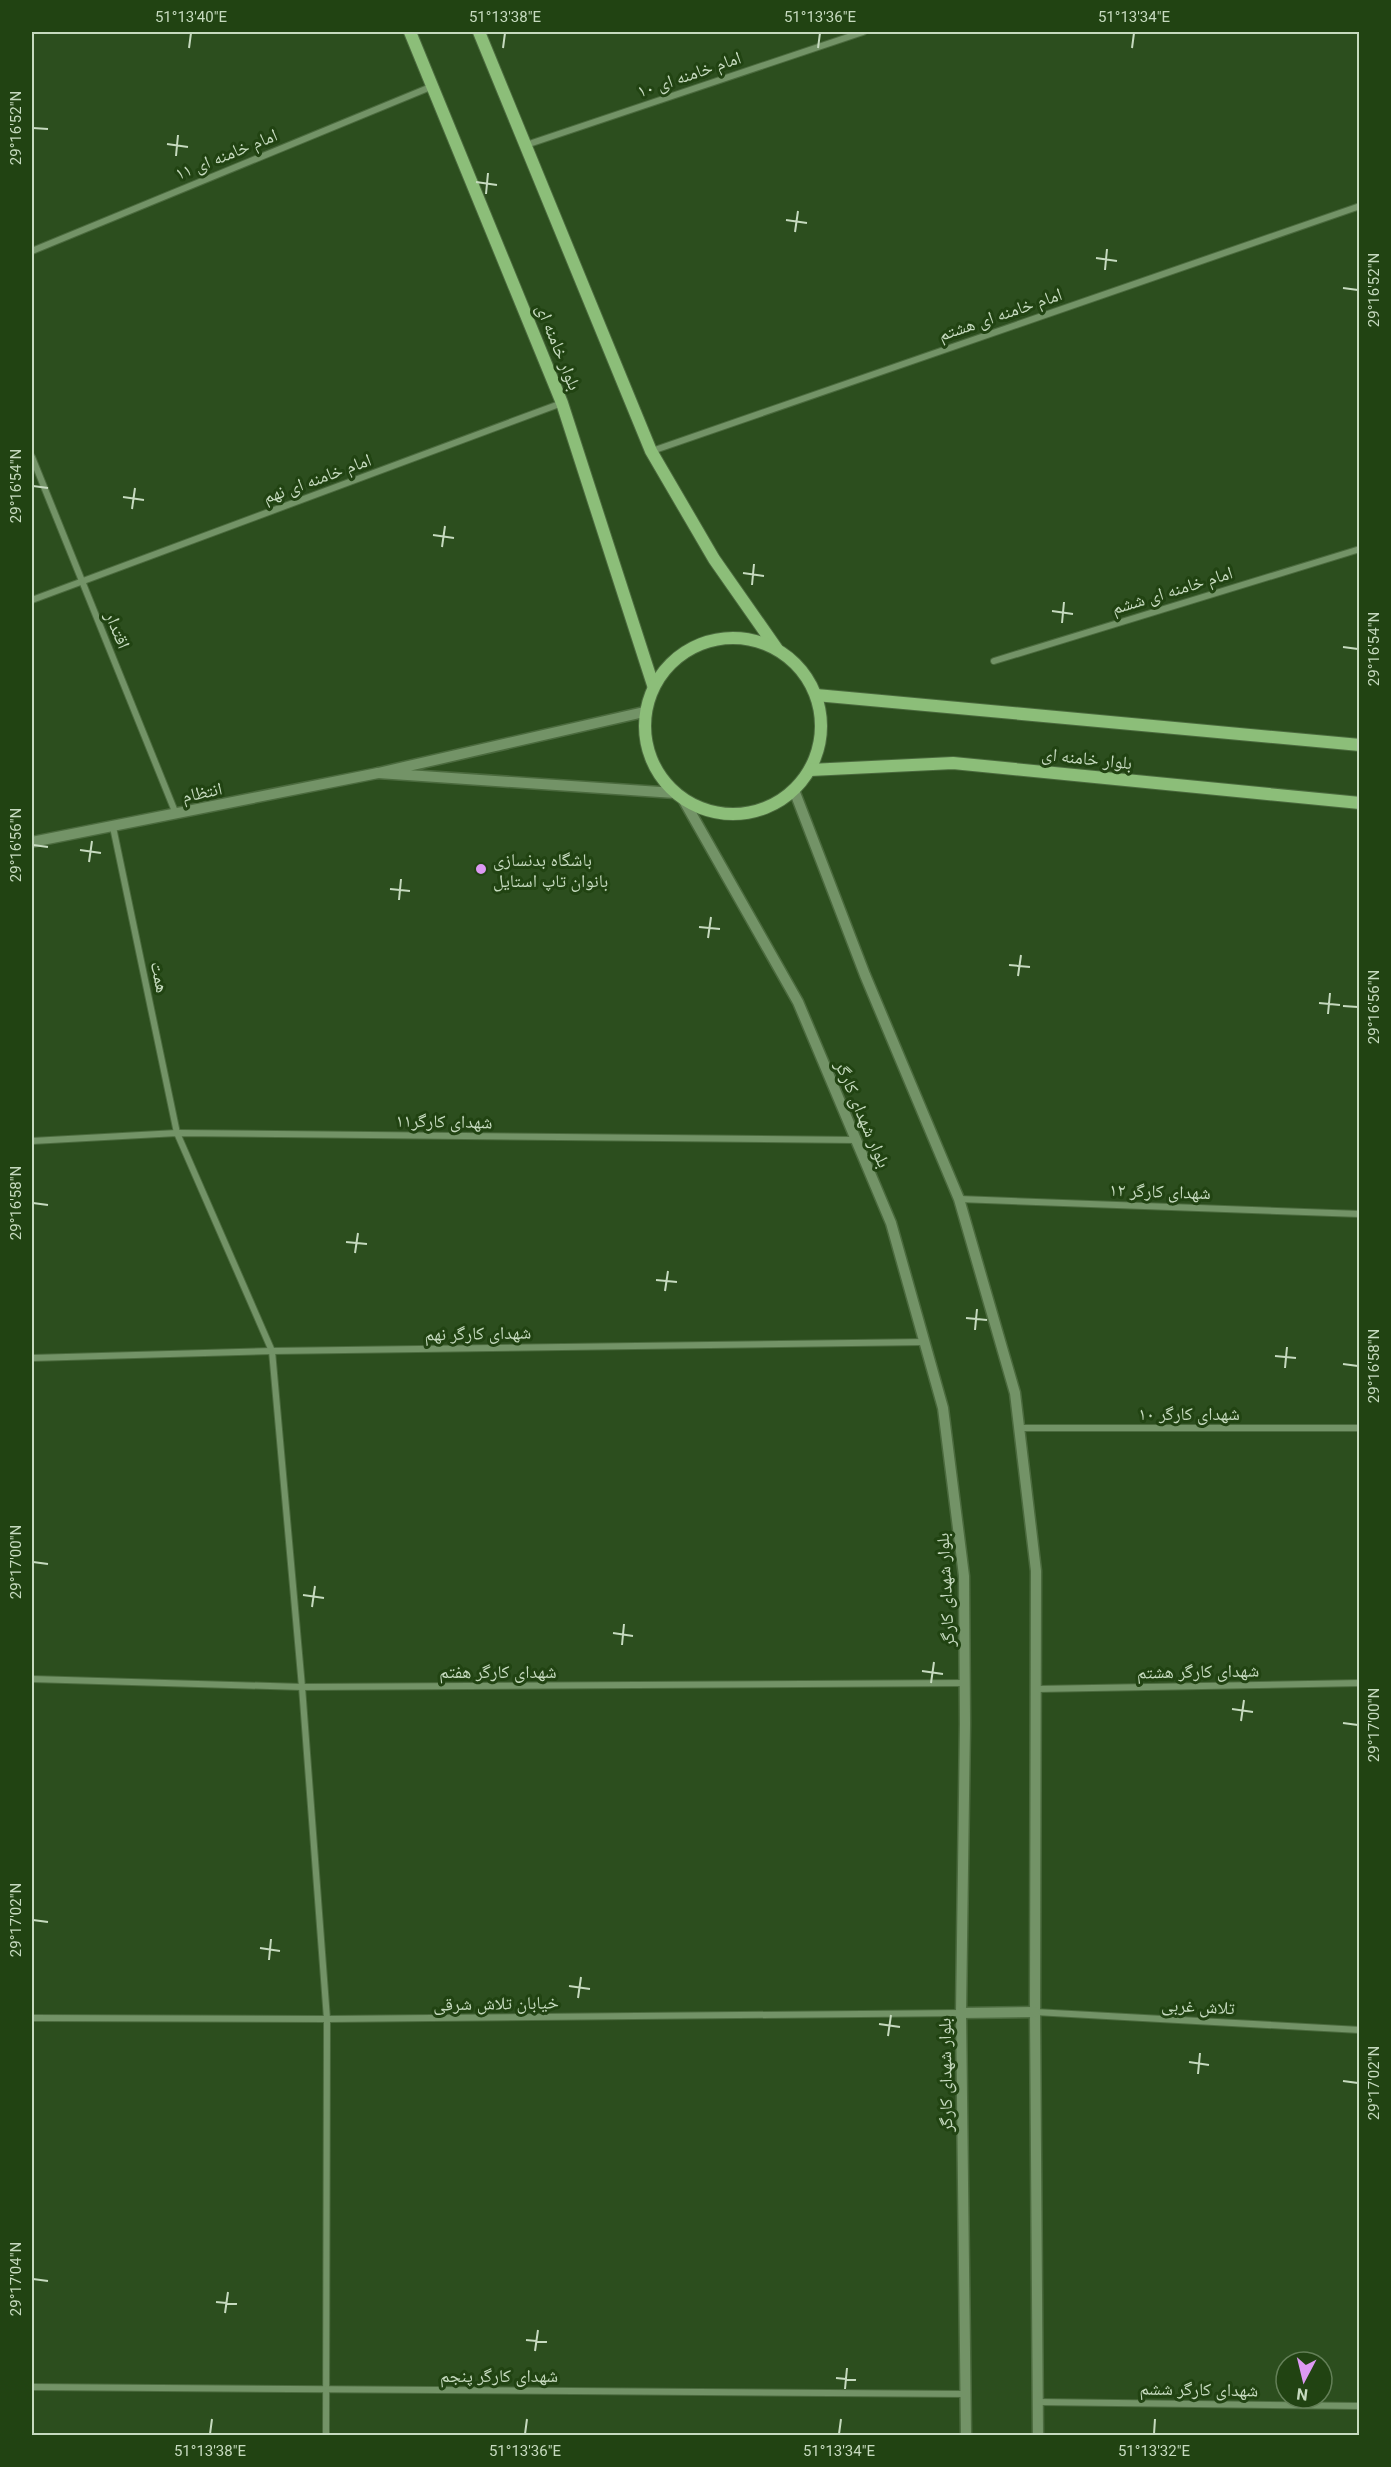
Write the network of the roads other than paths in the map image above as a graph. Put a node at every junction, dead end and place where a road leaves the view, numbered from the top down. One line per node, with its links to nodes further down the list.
1 (411, 32): 4 (main road, بلوار خامنه ای)
2 (479, 32): 5 (main road)
3 (863, 32): 5 (street, امام خامنه ای ۱۰)
4 (433, 86): 7 (street, امام خامنه ای ۱۱); 8 (main road, بلوار خامنه ای)
5 (526, 145): 9 (main road)
6 (1359, 206): 9 (street, امام خامنه ای هشتم)
7 (32, 250)
8 (562, 403): 12 (street, امام خامنه ای نهم); 16 (main road, بلوار خامنه ای)
9 (651, 451): 14 (main road)
10 (32, 457): 12 (street, اقتدار)
11 (1359, 549): 15 (street, امام خامنه ای ششم)
12 (82, 581): 13 (street, امام خامنه ای نهم); 25 (street, اقتدار)
13 (32, 600)
14 (777, 649): 16 (main road); 17 (main road)
15 (994, 661)
16 (653, 684): 18 (main road)
17 (816, 695): 19 (main road, بلوار خامنه ای); 20 (main road)
18 (644, 712): 21 (street); 23 (main road)
19 (1359, 745)
20 (810, 770): 22 (main road); 24 (main road, بلوار خامنه ای)
21 (378, 773): 23 (street); 25 (street, انتظام)
22 (794, 790): 23 (main road); 31 (street)
23 (679, 796): 29 (street, بلوار شهدای کارگر)
24 (1359, 803)
25 (176, 814): 26 (street, انتظام)
26 (113, 827): 27 (street, انتظام); 28 (street, همت)
27 (32, 842)
28 (177, 1133): 29 (street, شهدای کارگر۱۱); 30 (street, شهدای کارگر۱۱); 34 (street, همت)
29 (856, 1140): 33 (street, بلوار شهدای کارگر)
30 (32, 1141)
31 (959, 1199): 32 (street, شهدای کارگر ۱۲); 36 (street)
32 (1359, 1214)
33 (925, 1342): 34 (street, شهدای کارگر نهم); 39 (street, بلوار شهدای کارگر)
34 (272, 1351): 35 (street, شهدای کارگر نهم); 41 (street, همت)
35 (32, 1358)
36 (1019, 1428): 37 (street, شهدای کارگر ۱۰); 42 (street)
37 (1359, 1428)
38 (32, 1679): 41 (street, شهدای کارگر هفتم)
39 (965, 1683): 41 (street, شهدای کارگر هفتم); 44 (street, بلوار شهدای کارگر)
40 (1359, 1683): 42 (street, شهدای کارگر هشتم)
41 (302, 1687): 46 (street, همت)
42 (1037, 1689): 43 (street)
43 (1035, 2012): 44 (street); 47 (street, تلاش غربی); 51 (street)
44 (961, 2013): 46 (street, خیابان تلاش شرقی); 50 (street, بلوار شهدای کارگر)
45 (32, 2018): 46 (street, خیابان تلاش شرقی)
46 (327, 2019): 49 (street, همت)
47 (1359, 2030)
48 (32, 2387): 49 (street, شهدای کارگر پنجم)
49 (326, 2389): 50 (street, شهدای کارگر پنجم); 53 (street, همت)
50 (966, 2394): 54 (street, بلوار شهدای کارگر)
51 (1038, 2402): 52 (street, شهدای کارگر ششم); 55 (street)
52 (1359, 2406)
53 (326, 2436)
54 (966, 2436)
55 (1038, 2436)

